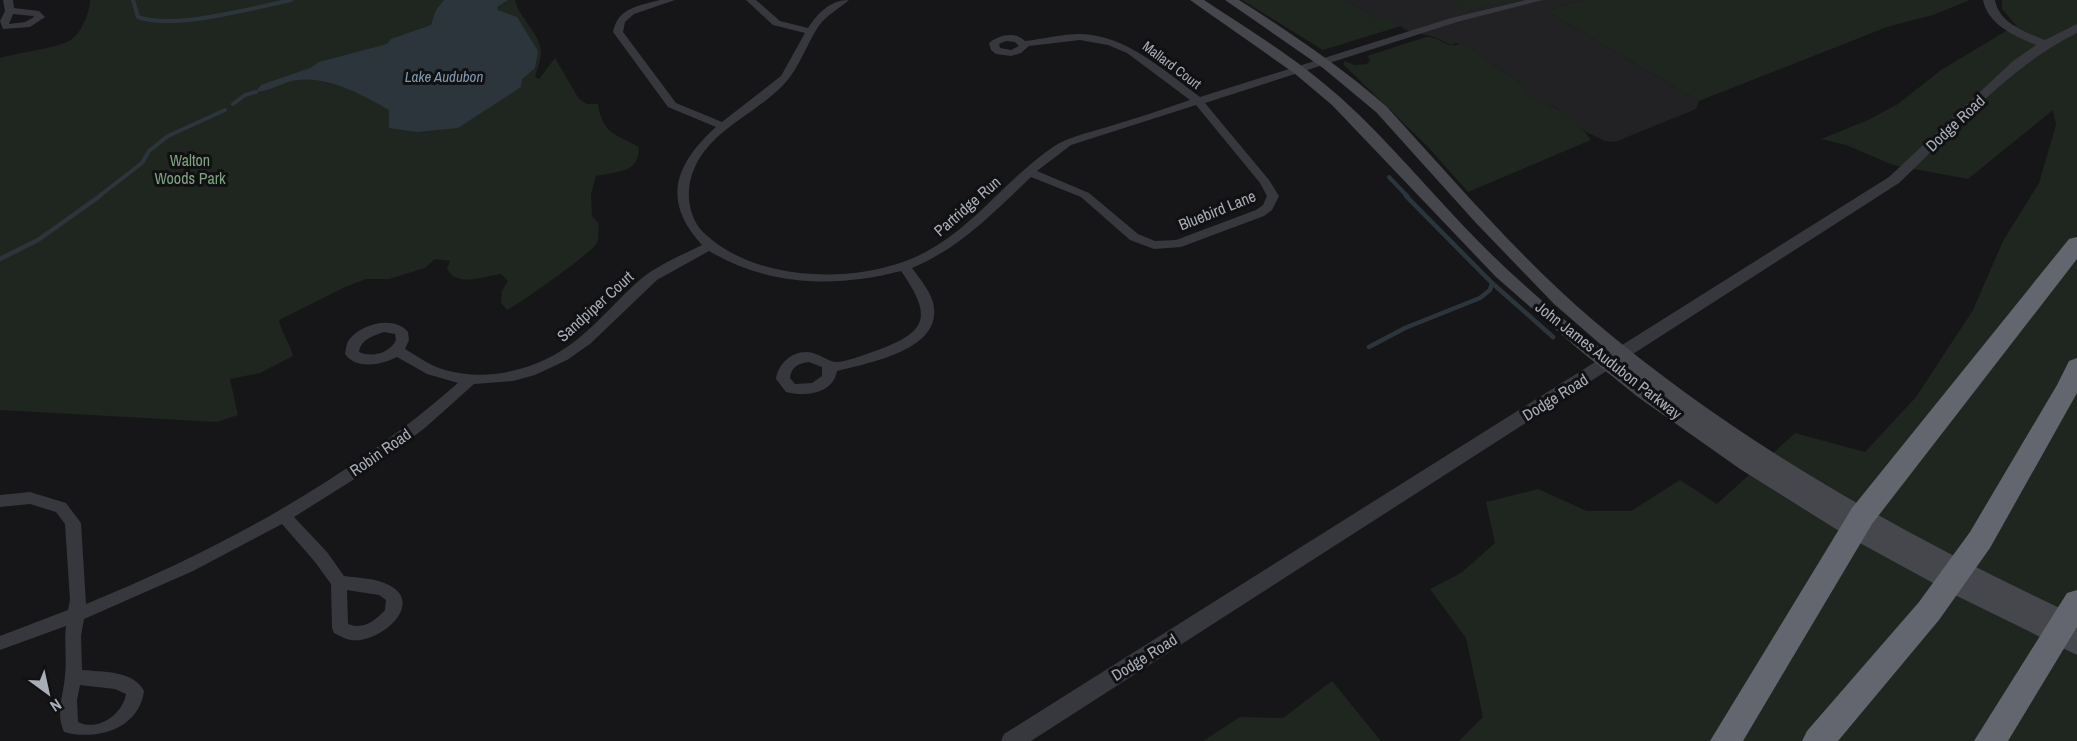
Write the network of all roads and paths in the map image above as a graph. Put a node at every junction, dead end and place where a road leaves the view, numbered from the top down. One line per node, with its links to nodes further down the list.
1 (670, 0): 15 (street)
2 (751, 0): 9 (street)
3 (844, 0): 9 (street, Partridge Run)
4 (1196, 0): 13 (main road, John James Audubon Parkway)
5 (1231, 0): 12 (main road, John James Audubon Parkway)
6 (1538, 0): 12 (street, Partridge Run)
7 (1989, 0): 11 (street)
8 (2077, 28): 11 (street, Dodge Road)
9 (811, 31): 15 (street, Partridge Run)
10 (1023, 44): 14 (street, Mallard Court)
11 (2044, 44): 21 (street, Dodge Road)
12 (1324, 61): 13 (street, Partridge Run); 21 (main road, John James Audubon Parkway)
13 (1299, 69): 14 (street, Partridge Run); 21 (main road, John James Audubon Parkway)
14 (1198, 101): 16 (street, Partridge Run); 16 (street, Bluebird Lane)
15 (723, 127): 18 (street, Partridge Run)
16 (1030, 172): 19 (street, Partridge Run)
17 (2077, 244): 27 (highway)
18 (710, 246): 19 (street, Partridge Run); 24 (street, Sandpiper Court)
19 (904, 266): 23 (street)
20 (396, 350): 24 (street, Sandpiper Court)
21 (1615, 359): 27 (main road, John James Audubon Parkway); 35 (street, Dodge Road)
22 (2077, 367): 37 (highway)
23 (830, 368)
24 (470, 380): 26 (street, Robin Road)
25 (0, 501): 30 (street)
26 (283, 515): 28 (street); 30 (street, Robin Road)
27 (1857, 522): 31 (main road, John James Audubon Parkway); 33 (main road, John James Audubon Parkway); 36 (highway)
28 (339, 582)
29 (2077, 602): 38 (highway)
30 (75, 615): 32 (street, Robin Road); 34 (street)
31 (2077, 626)
32 (0, 642)
33 (2077, 645)
34 (74, 676)
35 (1012, 741)
36 (1726, 741)
37 (1818, 741)
38 (1990, 741)

